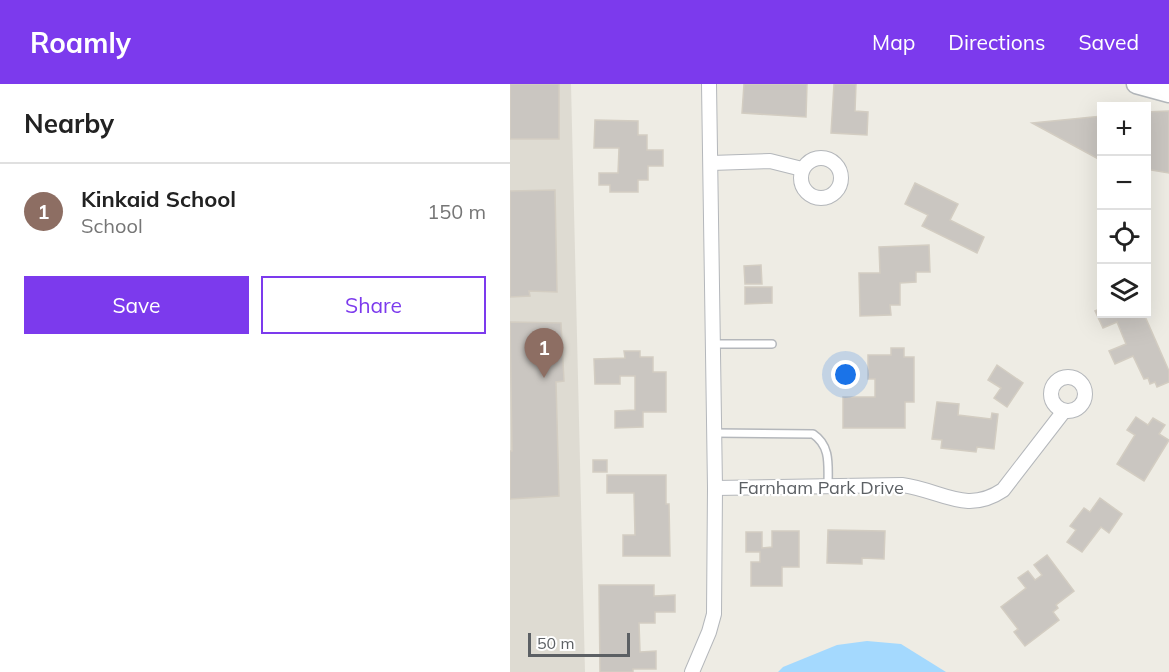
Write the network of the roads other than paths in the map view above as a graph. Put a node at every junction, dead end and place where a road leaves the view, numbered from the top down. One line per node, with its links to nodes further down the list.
1 (710, 84): 4 (street, Farnham Park Drive)
2 (1136, 84): 3 (main road)
3 (1169, 93)
4 (711, 163): 5 (street); 6 (street, Farnham Park Drive)
5 (802, 169)
6 (713, 344): 7 (lane); 9 (street, Farnham Park Drive)
7 (772, 344)
8 (1064, 411): 10 (street, Farnham Park Drive)
9 (714, 433): 10 (lane); 11 (street, Farnham Park Drive)
10 (828, 486): 11 (street, Farnham Park Drive)
11 (715, 488): 12 (street, Farnham Park Drive)
12 (692, 672)

